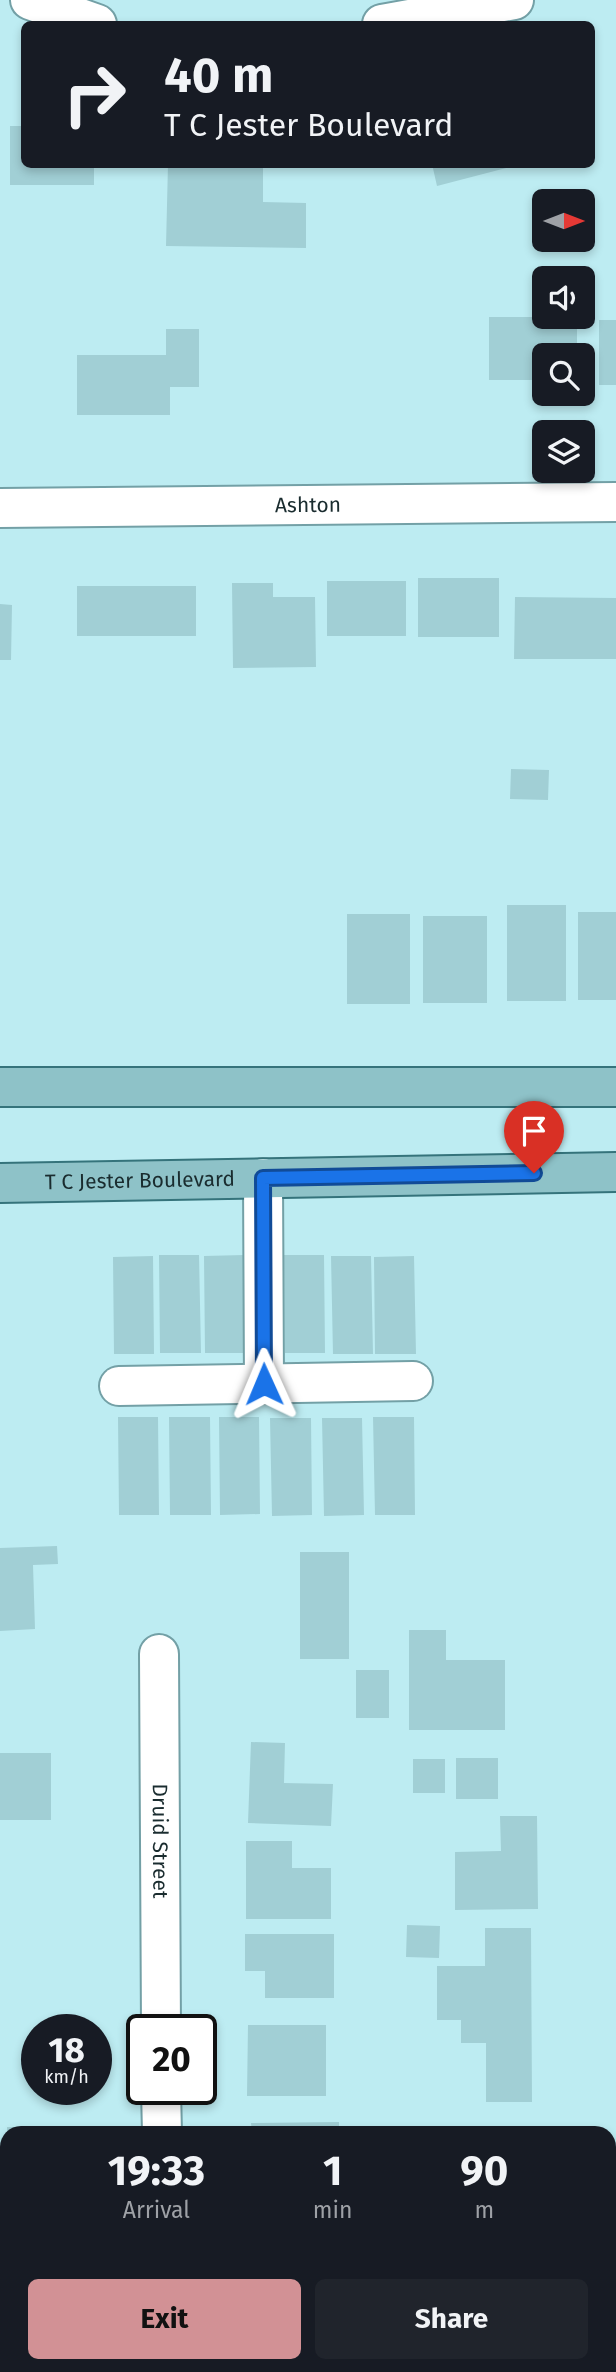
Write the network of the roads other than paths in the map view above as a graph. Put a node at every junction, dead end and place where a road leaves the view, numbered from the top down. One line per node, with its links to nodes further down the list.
1 (30, 0): 3 (street)
2 (514, 0): 4 (street)
3 (89, 21)
4 (398, 21)
5 (616, 502): 6 (street, Ashton)
6 (0, 508)
7 (0, 1087): 8 (main road)
8 (616, 1087)
9 (616, 1172): 10 (main road, T C Jester Boulevard)
10 (263, 1178): 11 (main road, T C Jester Boulevard); 13 (street)
11 (0, 1182)
12 (413, 1381): 13 (street)
13 (264, 1384): 14 (street)
14 (119, 1387)
15 (159, 1654): 16 (street, Druid Street)
16 (161, 2014)
17 (161, 2105): 18 (street)
18 (162, 2126)

